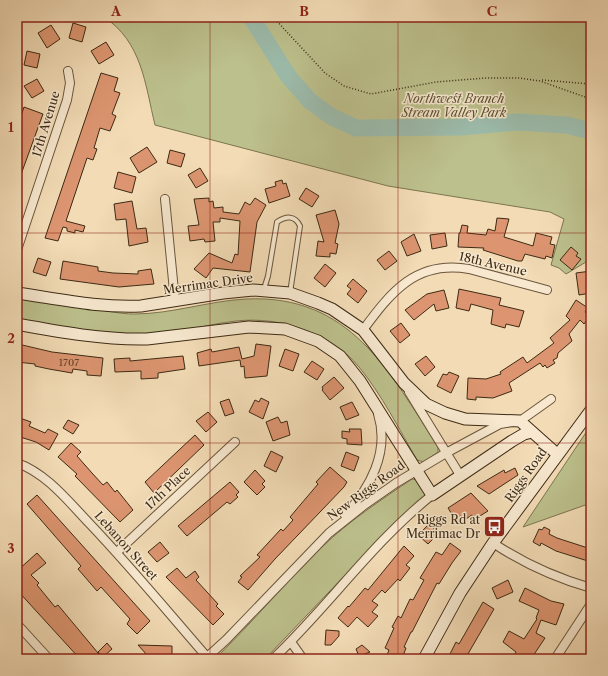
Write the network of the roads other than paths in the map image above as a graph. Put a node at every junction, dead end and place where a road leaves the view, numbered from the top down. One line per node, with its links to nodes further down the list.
1 (68, 71): 3 (street, 17th Avenue)
2 (166, 199): 8 (street)
3 (17, 250)
4 (264, 290): 7 (street, Merrimac Drive); 7 (lane); 8 (street, Merrimac Drive)
5 (547, 290): 10 (street, 18th Avenue)
6 (17, 292): 8 (street, Merrimac Drive)
7 (290, 293): 10 (street, Merrimac Drive)
8 (175, 301)
9 (17, 324): 13 (street)
10 (363, 330): 11 (street, Merrimac Drive)
11 (404, 383): 15 (street); 18 (street, Merrimac Drive)
12 (551, 399): 15 (street, New Riggs Road)
13 (375, 405): 21 (street); 24 (street)
14 (591, 410): 19 (street, Riggs Road)
15 (520, 421): 16 (street); 18 (street, New Riggs Road)
16 (532, 432): 19 (street); 22 (street)
17 (235, 442): 26 (street, 17th Place)
18 (446, 453): 21 (street, New Riggs Road); 22 (street, Merrimac Drive)
19 (557, 454): 25 (street, Riggs Road)
20 (17, 463): 26 (street, Lebanon Street)
21 (416, 471): 23 (street); 24 (street, New Riggs Road)
22 (460, 476): 23 (street)
23 (432, 495): 30 (street)
24 (329, 533): 31 (street, New Riggs Road)
25 (494, 543): 27 (street); 35 (street, Riggs Road)
26 (117, 552): 31 (street, Lebanon Street)
27 (591, 588)
28 (591, 604): 36 (street)
29 (17, 624): 32 (street)
30 (291, 642): 33 (street); 34 (street)
31 (206, 658)
32 (49, 659)
33 (272, 659)
34 (304, 659)
35 (424, 659)
36 (555, 659)

